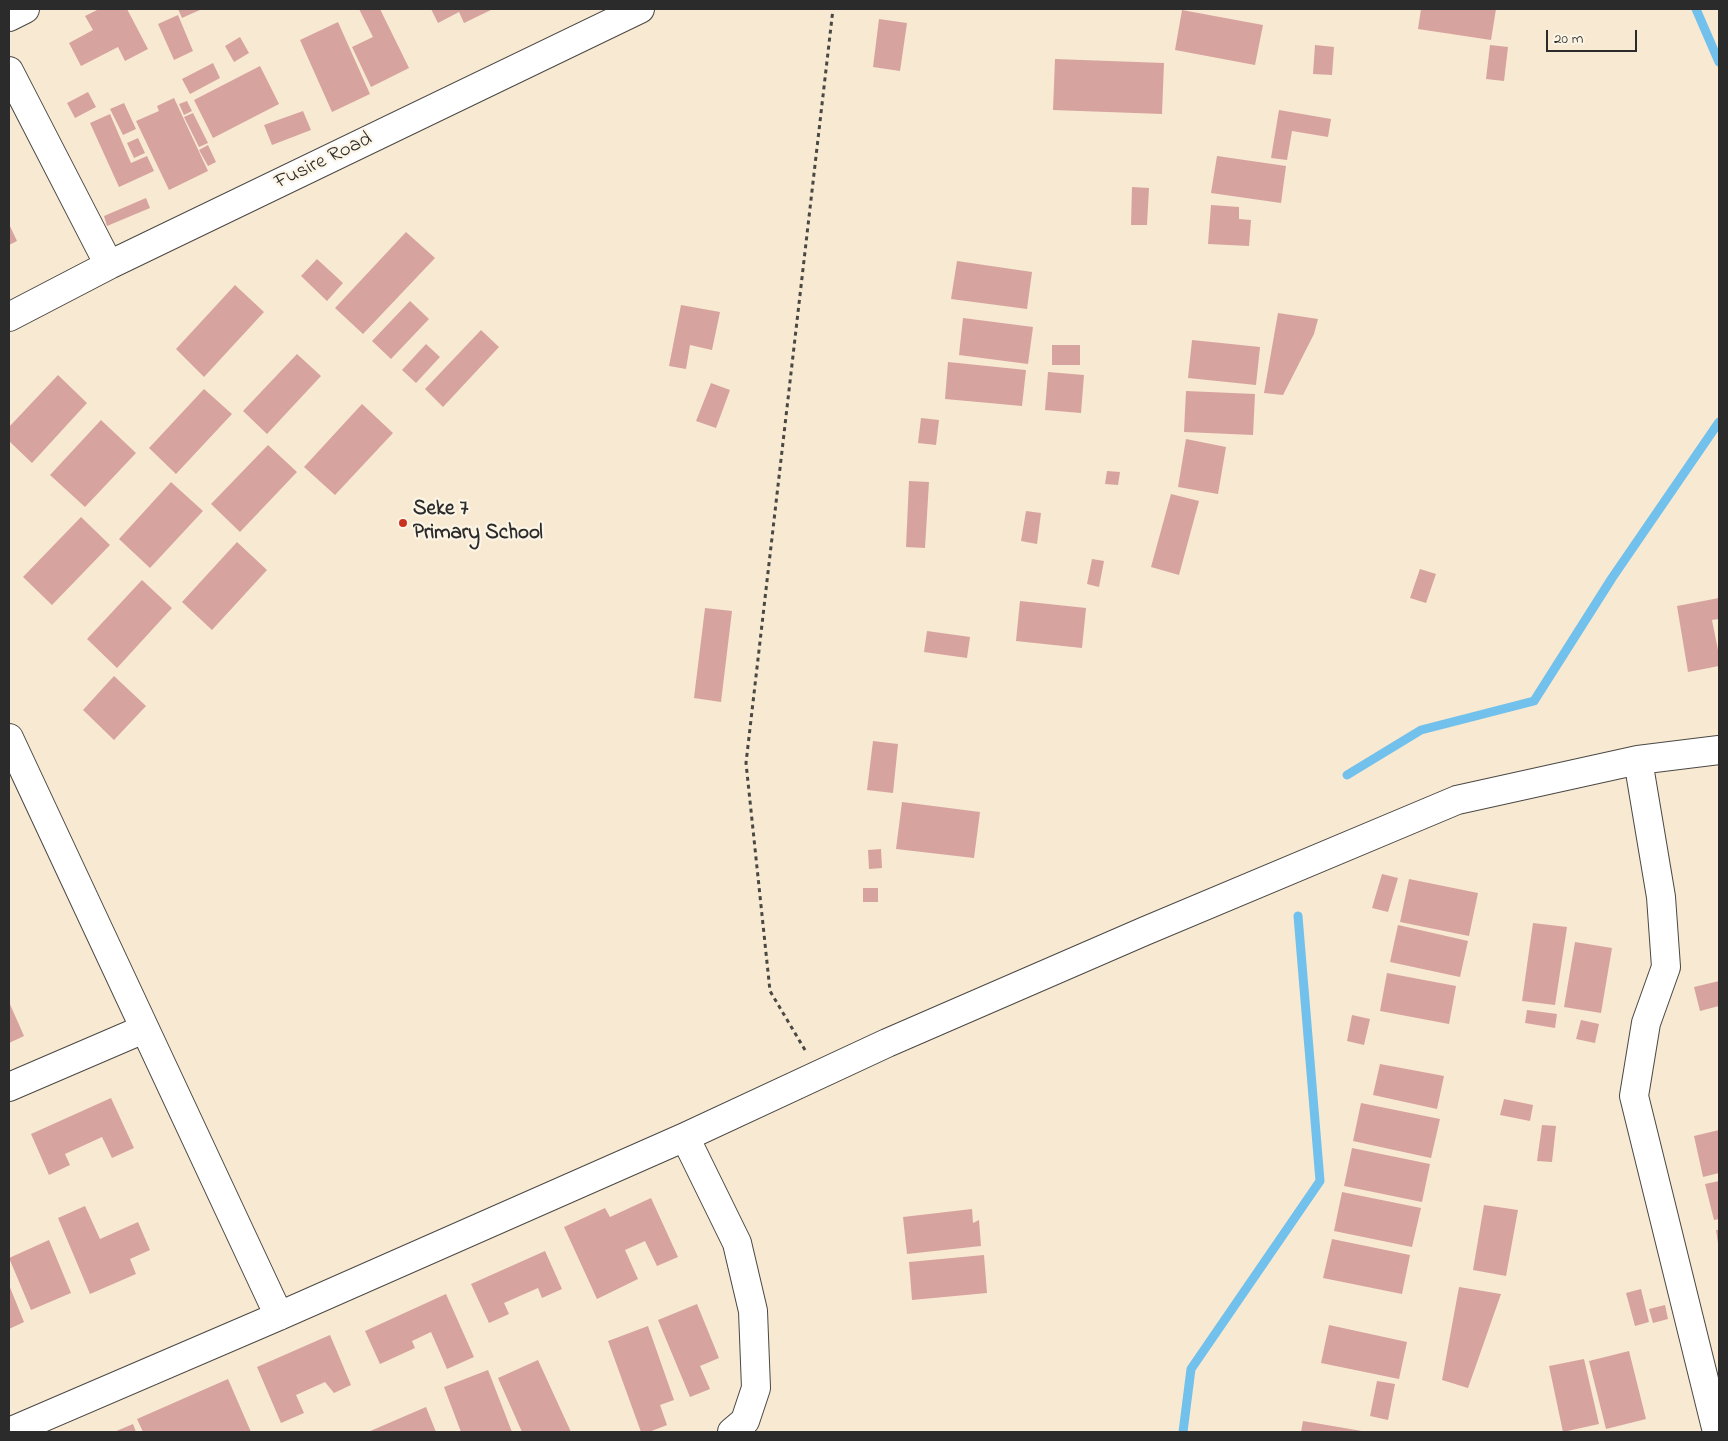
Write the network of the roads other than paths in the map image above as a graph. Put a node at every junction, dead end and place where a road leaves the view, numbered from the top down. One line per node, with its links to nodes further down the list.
1 (25, 9): 3 (street)
2 (640, 9): 5 (street, Fusire Road)
3 (9, 17)
4 (9, 72): 5 (street)
5 (109, 265): 6 (street, Fusire Road)
6 (9, 317)
7 (9, 738): 10 (street)
8 (1719, 750): 9 (street)
9 (1638, 760): 12 (street); 16 (street)
10 (144, 1029): 11 (street); 13 (street)
11 (9, 1087)
12 (685, 1137): 13 (street); 15 (street)
13 (278, 1316): 14 (street)
14 (9, 1432)
15 (732, 1432)
16 (1718, 1432)

